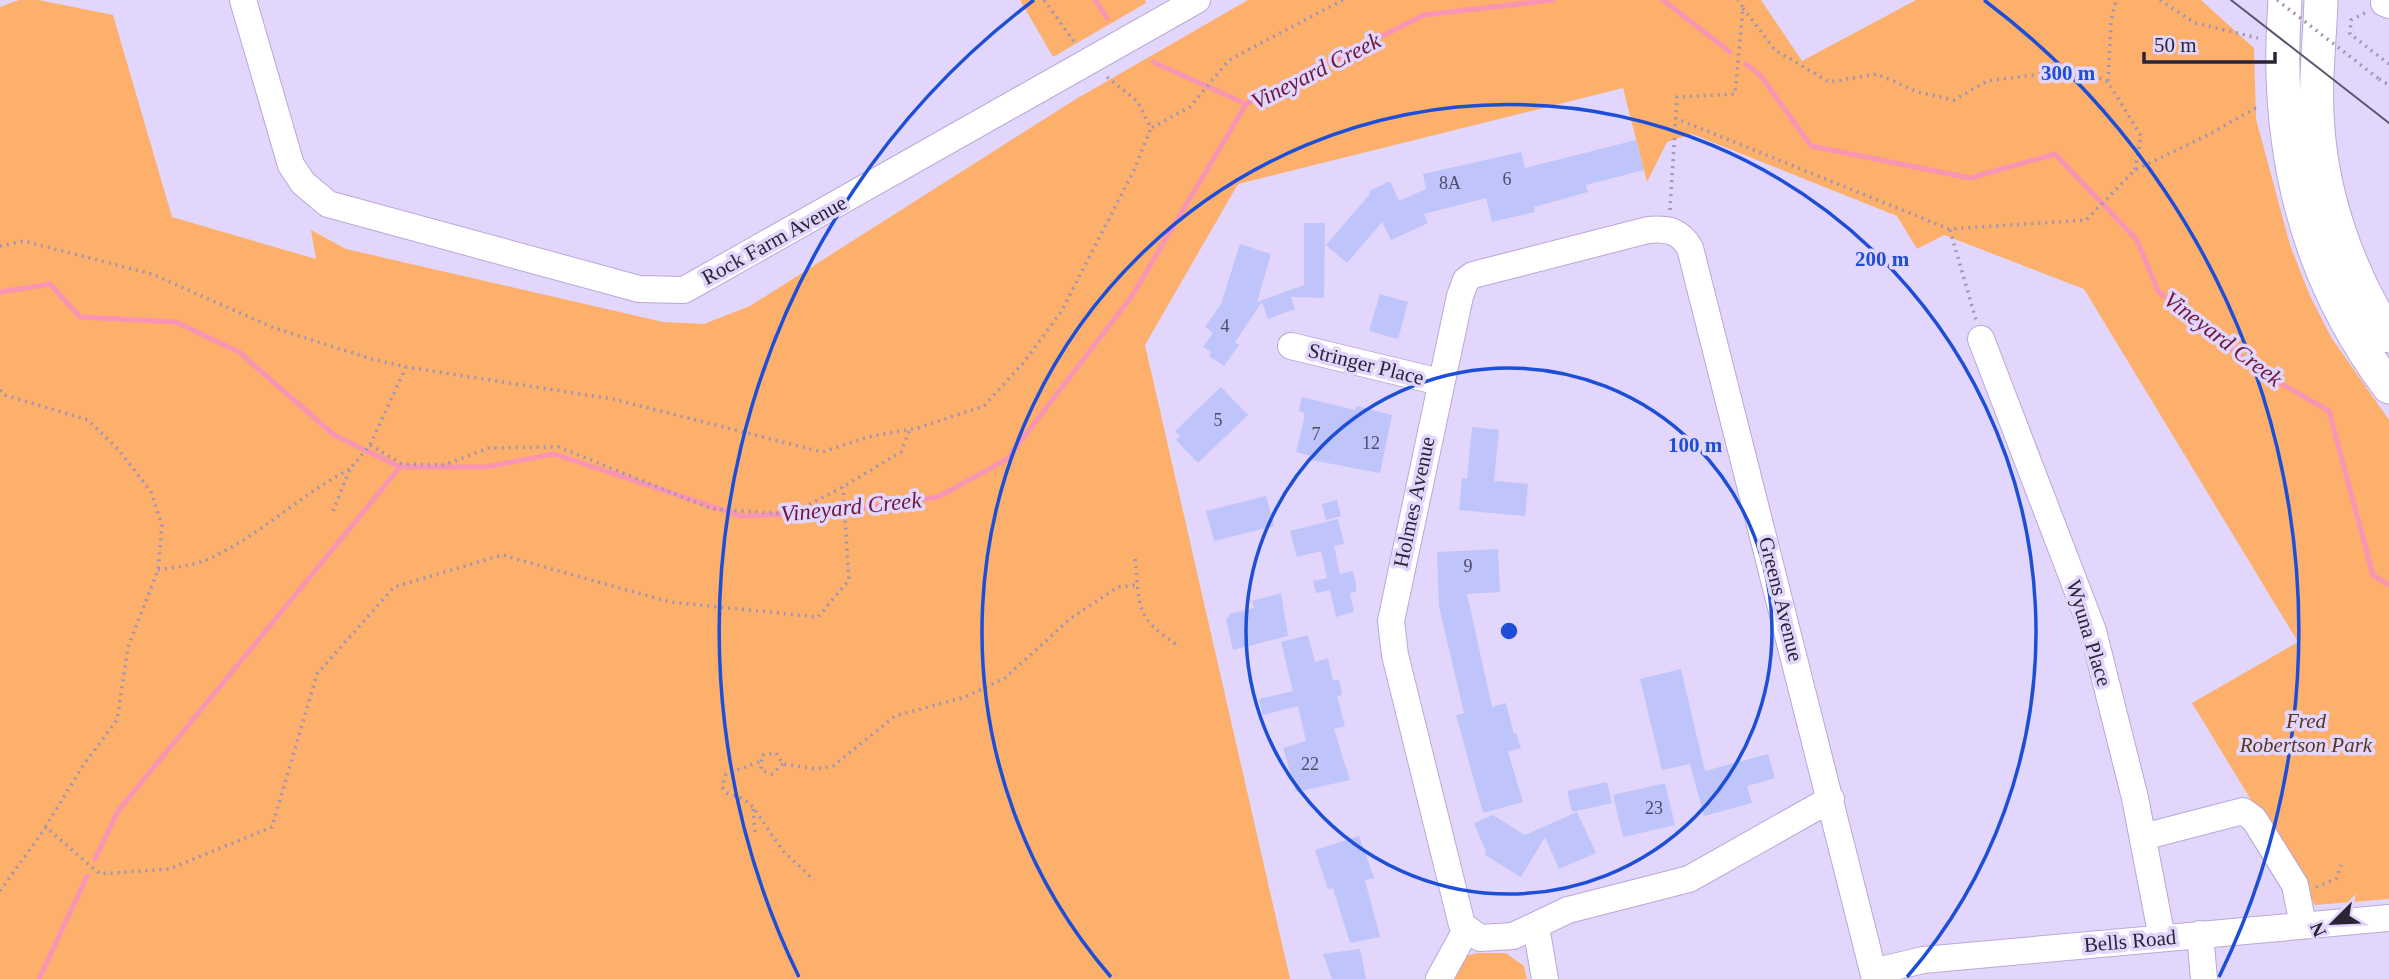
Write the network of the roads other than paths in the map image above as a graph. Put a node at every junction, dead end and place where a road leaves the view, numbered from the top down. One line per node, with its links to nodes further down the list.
1 (243, 0): 2 (street, Rock Farm Avenue)
2 (1197, 0)
3 (2284, 0): 10 (main road)
4 (2321, 0): 6 (main road)
5 (1670, 221): 9 (street, Holmes Avenue); 11 (street, Greens Avenue)
6 (2389, 336)
7 (1981, 339): 12 (street, Wyuna Place)
8 (1292, 346): 9 (street, Stringer Place)
9 (1440, 382): 16 (street, Holmes Avenue)
10 (2389, 387)
11 (1831, 799): 15 (street); 19 (street, Greens Avenue)
12 (2143, 837): 14 (street); 18 (street, Wyuna Place)
13 (2389, 918): 14 (street, Bells Road)
14 (2303, 925): 17 (street, Bells Road)
15 (1536, 927): 16 (street); 21 (street)
16 (1466, 930): 20 (street)
17 (2200, 934): 18 (street, Bells Road); 22 (street)
18 (2162, 938): 19 (street, Bells Road)
19 (1874, 976)
20 (1439, 979)
21 (1545, 979)
22 (2204, 979)

